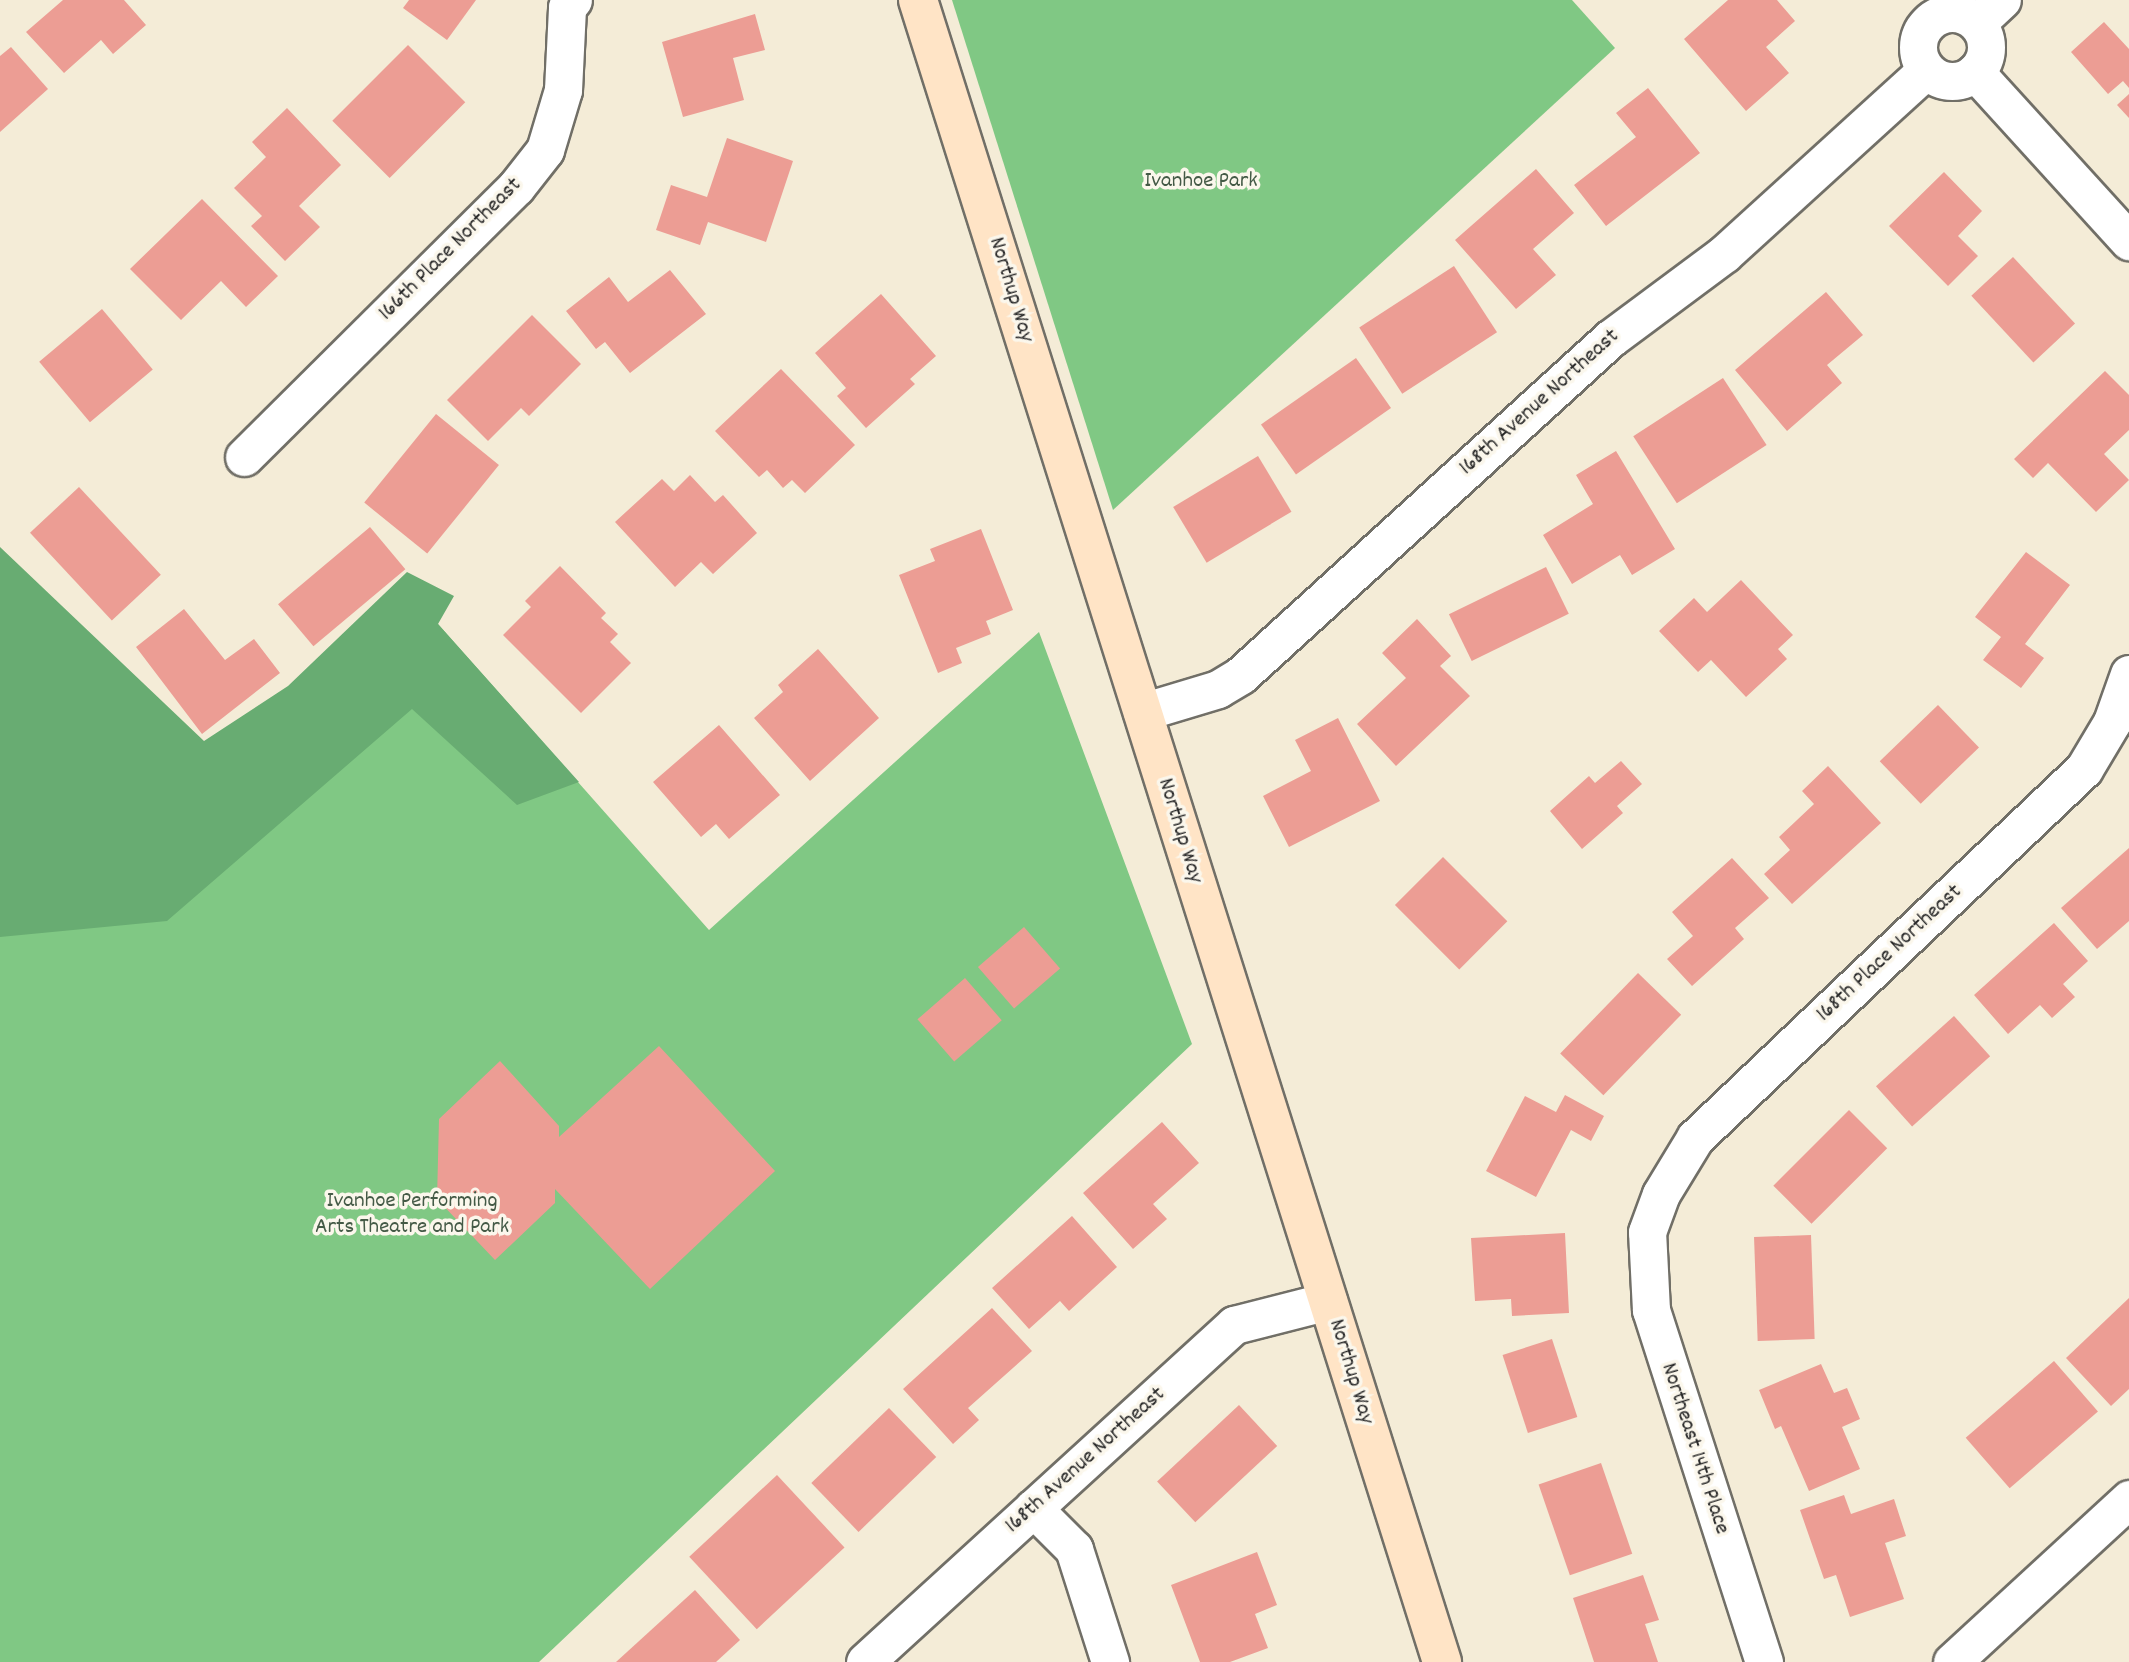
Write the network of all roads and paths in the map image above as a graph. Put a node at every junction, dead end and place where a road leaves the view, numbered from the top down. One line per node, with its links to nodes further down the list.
1 (573, 0): 8 (street, 166th Place Northeast)
2 (918, 0): 10 (street, Northup Way)
3 (1920, 10): 4 (street); 5 (street)
4 (1989, 12): 6 (street)
5 (1926, 70): 6 (street); 10 (street, 168th Avenue Northeast)
6 (1975, 72): 7 (street)
7 (2129, 241)
8 (244, 457)
9 (2129, 674): 11 (street, 168th Place Northeast)
10 (1142, 712): 12 (street, Northup Way)
11 (1647, 1232): 18 (street, Northeast 14th Place)
12 (1328, 1301): 14 (street, 168th Avenue Northeast); 17 (street, Northup Way)
13 (2129, 1499): 19 (street)
14 (1033, 1508): 15 (street, 168th Avenue Northeast); 16 (street)
15 (866, 1662)
16 (1110, 1662)
17 (1442, 1662)
18 (1763, 1662)
19 (1952, 1662)

